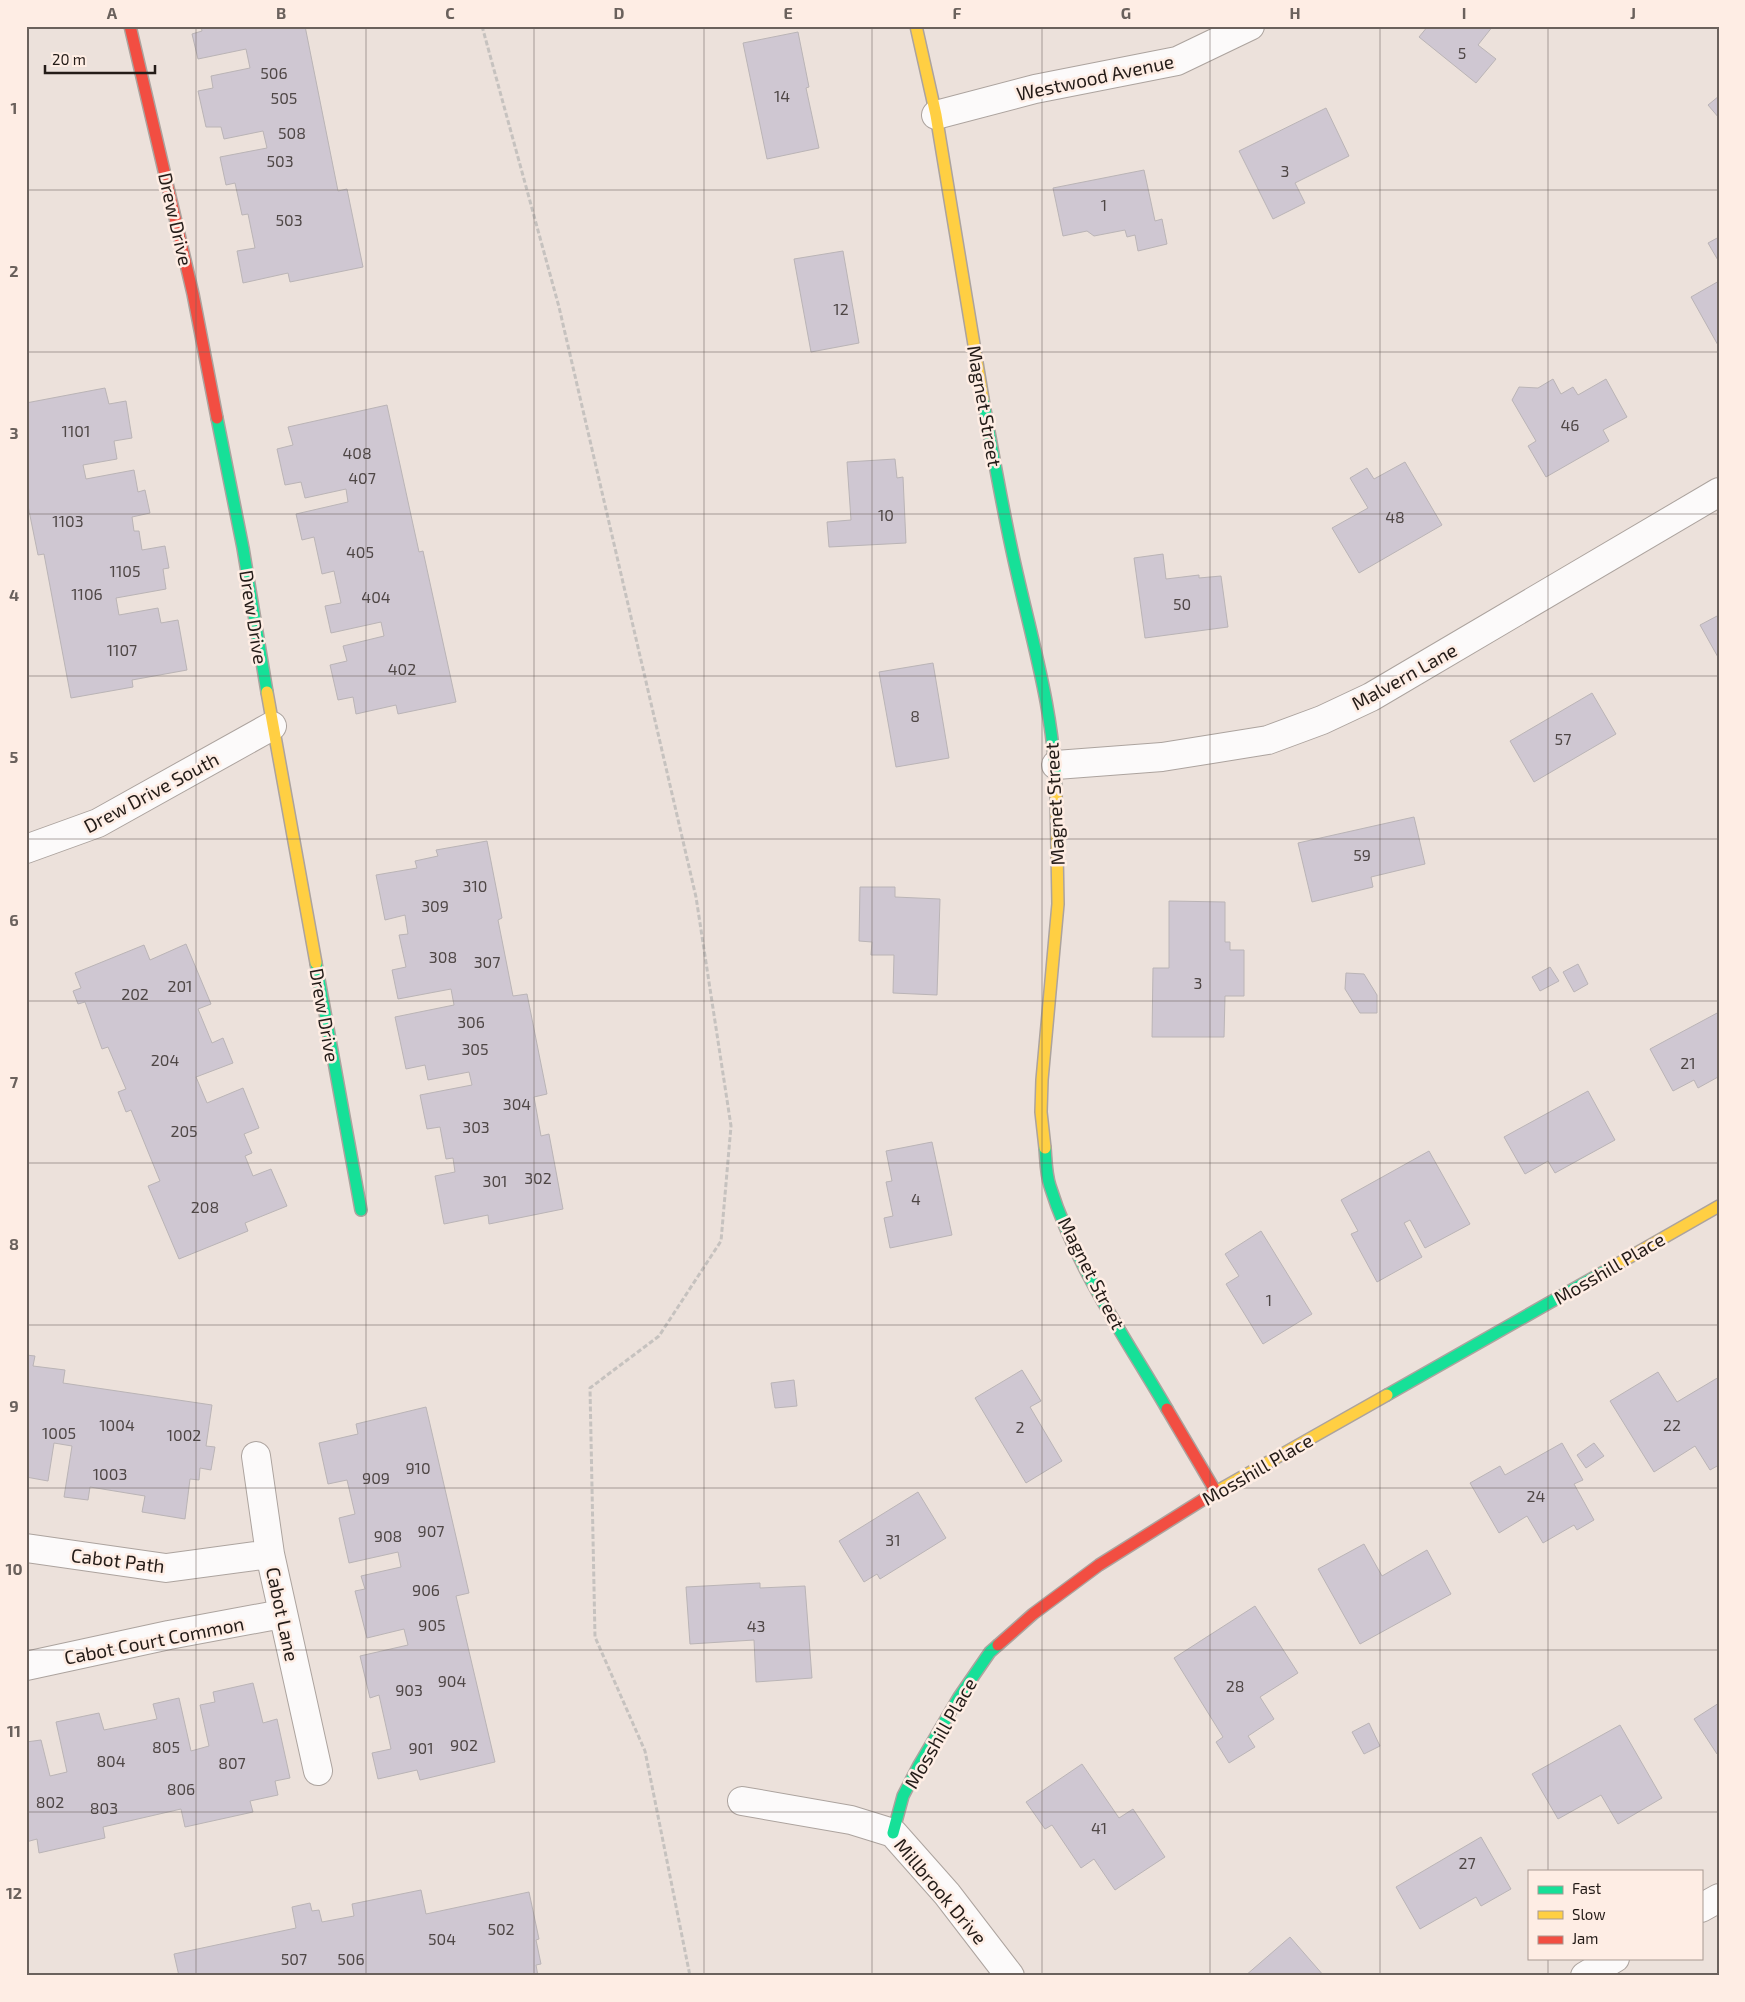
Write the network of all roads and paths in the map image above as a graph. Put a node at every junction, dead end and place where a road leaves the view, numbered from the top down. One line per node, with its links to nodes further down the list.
1 (130, 26): 7 (street, Drew Drive)
2 (482, 26): 24 (path)
3 (916, 26): 5 (street, Magnet Street)
4 (1250, 26): 5 (street, Westwood Avenue)
5 (936, 115): 8 (street, Magnet Street)
6 (1719, 492): 8 (street, Malvern Lane)
7 (272, 726): 9 (street, Drew Drive South); 11 (street, Drew Drive)
8 (1056, 765): 13 (street, Magnet Street)
9 (26, 849)
10 (1719, 1206): 13 (street, Mosshill Place)
11 (361, 1210)
12 (256, 1456): 15 (street, Cabot Lane)
13 (1216, 1492): 20 (street, Mosshill Place)
14 (26, 1548): 15 (street, Cabot Path)
15 (270, 1554): 16 (street, Cabot Lane)
16 (282, 1614): 17 (street, Cabot Court Common); 18 (street, Cabot Lane)
17 (26, 1666)
18 (318, 1771)
19 (742, 1802): 20 (street, Millbrook Drive)
20 (893, 1833): 25 (street, Millbrook Drive)
21 (1719, 1898): 22 (street)
22 (1702, 1907)
23 (1612, 1960): 26 (street)
24 (690, 1976)
25 (1010, 1976)
26 (1585, 1976)

